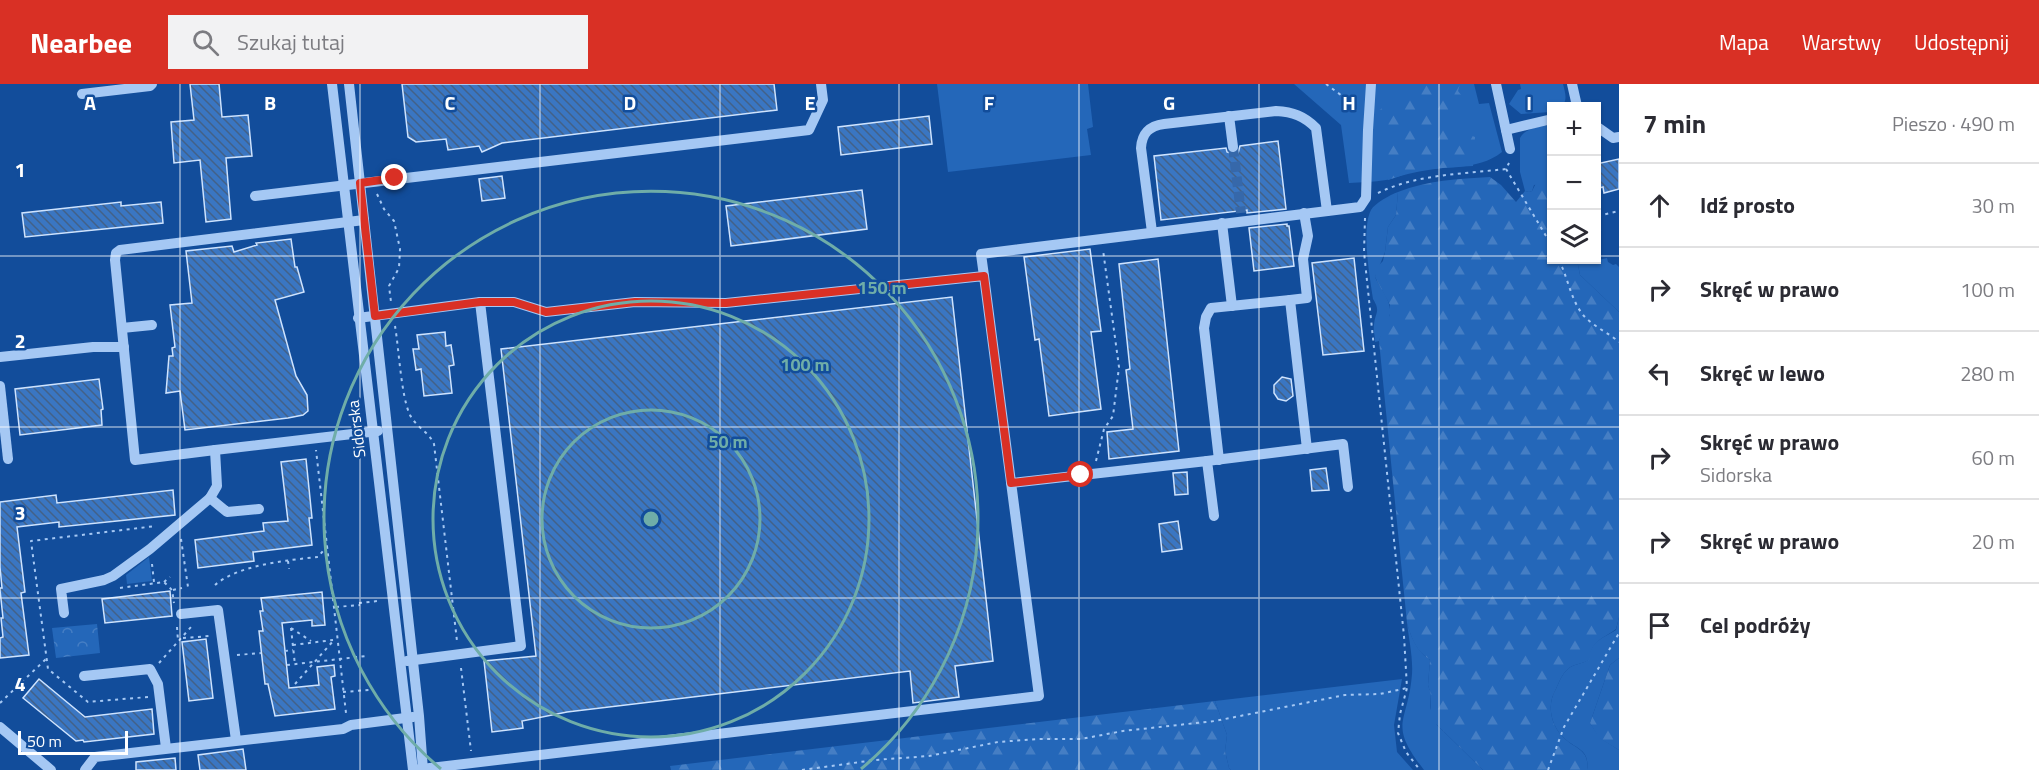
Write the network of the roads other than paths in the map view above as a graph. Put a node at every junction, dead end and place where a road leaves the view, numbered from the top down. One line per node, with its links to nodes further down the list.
1 (152, 84): 8 (street)
2 (332, 84): 18 (street, Sidorska)
3 (349, 84): 17 (street, Sidorska)
4 (821, 84): 17 (street)
5 (1371, 84): 20 (street)
6 (1496, 84): 12 (street)
7 (1572, 84): 9 (street)
8 (82, 94)
9 (1576, 102)
10 (1229, 116): 15 (street); 20 (street); 25 (street)
11 (1547, 120): 12 (street)
12 (1506, 130): 16 (street)
13 (1601, 130): 14 (street)
14 (1619, 137)
15 (1233, 147)
16 (1510, 149)
17 (360, 183): 18 (street); 22 (street, Sidorska)
18 (343, 185): 19 (street); 23 (street, Sidorska)
19 (255, 196)
20 (1328, 211): 21 (street)
21 (1304, 213): 24 (street); 27 (street)
22 (364, 220): 23 (street); 30 (street, Sidorska)
23 (347, 222): 31 (street, Sidorska); 33 (street)
24 (1222, 224): 25 (street); 29 (street)
25 (1152, 232): 26 (street)
26 (984, 276): 28 (street); 45 (street)
27 (1290, 300): 29 (street); 39 (street)
28 (480, 302): 30 (street); 53 (street)
29 (1232, 306): 42 (street)
30 (375, 316): 31 (street); 37 (street, Sidorska)
31 (358, 318): 38 (street, Sidorska)
32 (152, 325): 33 (street)
33 (122, 328): 34 (street)
34 (123, 348): 35 (street); 40 (street)
35 (0, 357)
36 (0, 386): 41 (street)
37 (387, 430): 38 (street); 44 (street, Sidorska)
38 (372, 432): 40 (street); 47 (street, Sidorska)
39 (1307, 449): 42 (street); 46 (street)
40 (215, 450): 48 (street)
41 (8, 459)
42 (1219, 459): 43 (street)
43 (1207, 461): 45 (street); 50 (street)
44 (393, 479): 47 (street); 53 (street, Sidorska)
45 (1011, 483): 63 (street)
46 (1348, 487)
47 (379, 488): 54 (street, Sidorska)
48 (210, 498): 49 (street); 51 (street)
49 (260, 509)
50 (1214, 516)
51 (63, 613)
52 (177, 615): 59 (street)
53 (412, 660): 54 (street); 56 (street, Sidorska)
54 (400, 662): 57 (street, Sidorska)
55 (84, 676): 60 (street)
56 (419, 716): 57 (street); 63 (street, Sidorska)
57 (406, 718): 59 (street); 63 (street, Sidorska)
58 (0, 727): 61 (street)
59 (236, 740): 60 (street)
60 (166, 748): 62 (street)
61 (51, 770)
62 (85, 770)
63 (418, 770)

